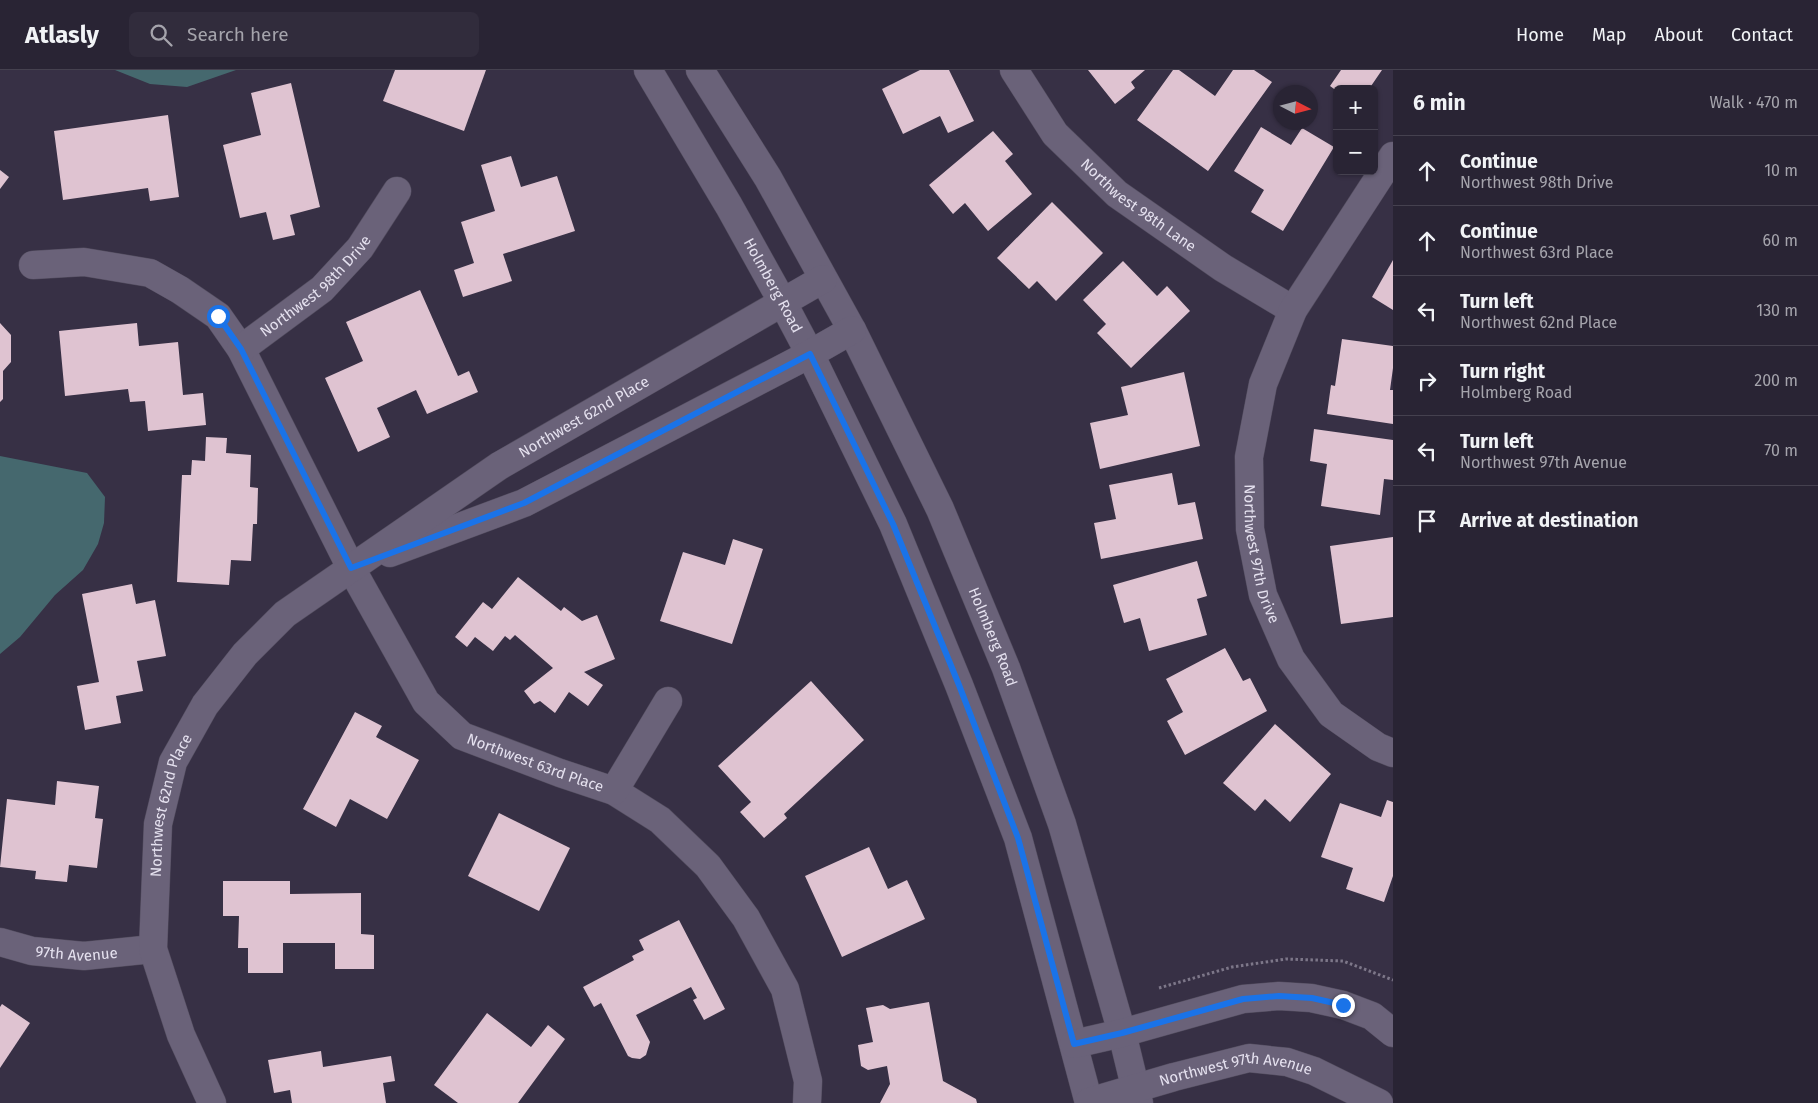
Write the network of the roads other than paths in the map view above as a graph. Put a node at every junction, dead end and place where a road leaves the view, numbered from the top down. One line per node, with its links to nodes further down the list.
1 (648, 70): 8 (street, Holmberg Road)
2 (700, 70): 7 (street, Holmberg Road)
3 (1014, 70): 9 (street, Northwest 98th Lane)
4 (1393, 156): 9 (street, Northwest 97th Drive)
5 (397, 191): 11 (street, Northwest 98th Drive)
6 (33, 265): 11 (street)
7 (824, 278): 8 (street, Northwest 62nd Place); 10 (street, Holmberg Road)
8 (783, 303): 12 (street, Holmberg Road); 13 (street, Northwest 62nd Place)
9 (1293, 310): 15 (street, Northwest 97th Drive)
10 (852, 330): 12 (street, Northwest 62nd Place); 19 (street, Holmberg Road)
11 (241, 349): 13 (street, Northwest 63rd Place)
12 (810, 354): 13 (street, Northwest 62nd Place); 21 (street, Holmberg Road)
13 (351, 568): 16 (street, Northwest 63rd Place); 18 (street, Northwest 62nd Place)
14 (668, 701): 16 (street)
15 (1393, 753)
16 (614, 791): 25 (street, Northwest 63rd Place)
17 (0, 942): 18 (street, 97th Avenue)
18 (153, 949): 24 (street, Northwest 62nd Place)
19 (1122, 1033): 20 (street); 21 (street); 22 (street, Holmberg Road)
20 (1393, 1033)
21 (1074, 1044): 23 (street, Holmberg Road)
22 (1138, 1095): 23 (street, Northwest 97th Avenue); 26 (street, Northwest 97th Avenue)
23 (1089, 1102)
24 (212, 1103)
25 (807, 1103)
26 (1379, 1103)

